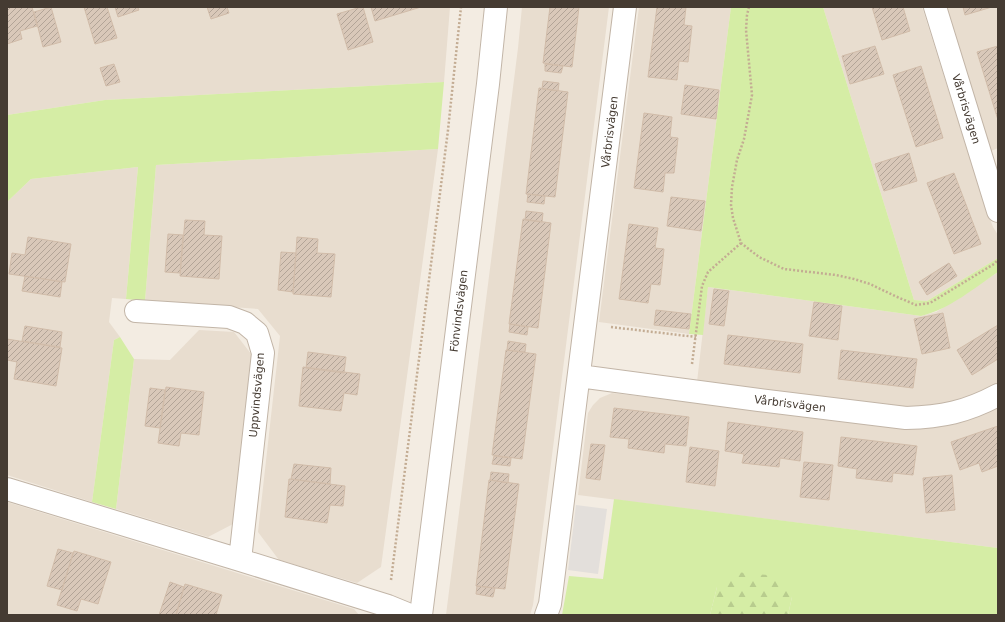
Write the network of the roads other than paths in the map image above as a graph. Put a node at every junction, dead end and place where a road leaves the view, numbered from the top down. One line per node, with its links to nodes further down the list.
1 (496, 7): 11 (street, Fönvindsvägen)
2 (625, 7): 6 (street, Vårbrisvägen)
3 (935, 7): 4 (street, Vårbrisvägen)
4 (998, 211)
5 (136, 311): 9 (street, Uppvindsvägen)
6 (579, 376): 7 (street, Vårbrisvägen); 12 (street, Vårbrisvägen)
7 (998, 395)
8 (7, 489): 9 (street)
9 (240, 560): 10 (street)
10 (410, 615)
11 (421, 615)
12 (546, 615)

